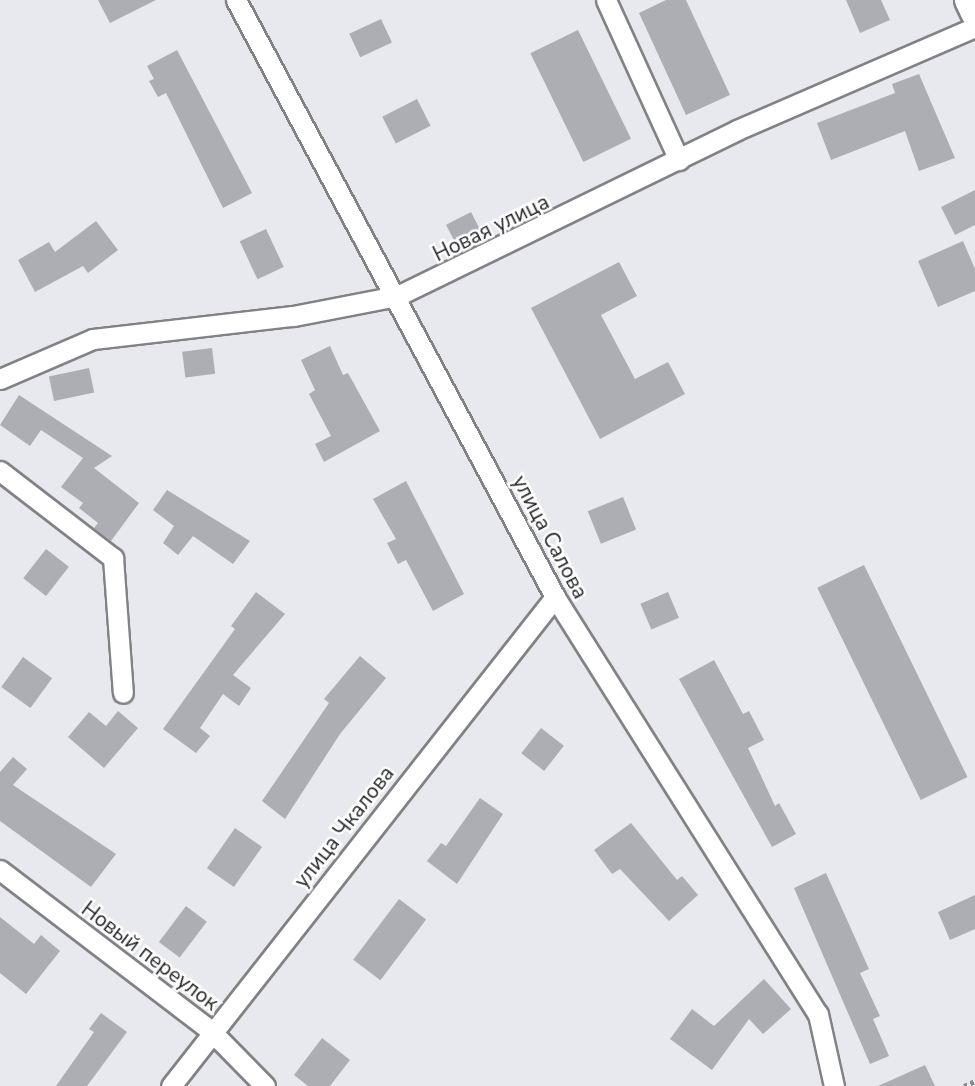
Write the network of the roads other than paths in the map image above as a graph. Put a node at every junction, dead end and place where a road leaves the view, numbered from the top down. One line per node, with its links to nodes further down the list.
1 (236, 0): 7 (street, улица Салова)
2 (606, 0): 6 (street)
3 (969, 0): 4 (main road)
4 (975, 13)
5 (975, 27): 6 (street, Новая улица)
6 (680, 160): 7 (street, Новая улица)
7 (397, 296): 8 (street, Новая улица); 10 (street, улица Салова)
8 (0, 379)
9 (0, 471): 11 (street)
10 (555, 597): 13 (street, улица Чкалова); 16 (street, улица Салова)
11 (123, 693)
12 (0, 870): 13 (street, Новый переулок)
13 (211, 1031): 14 (street, улица Чкалова); 15 (street, Новый переулок)
14 (171, 1086)
15 (265, 1086)
16 (834, 1086)

